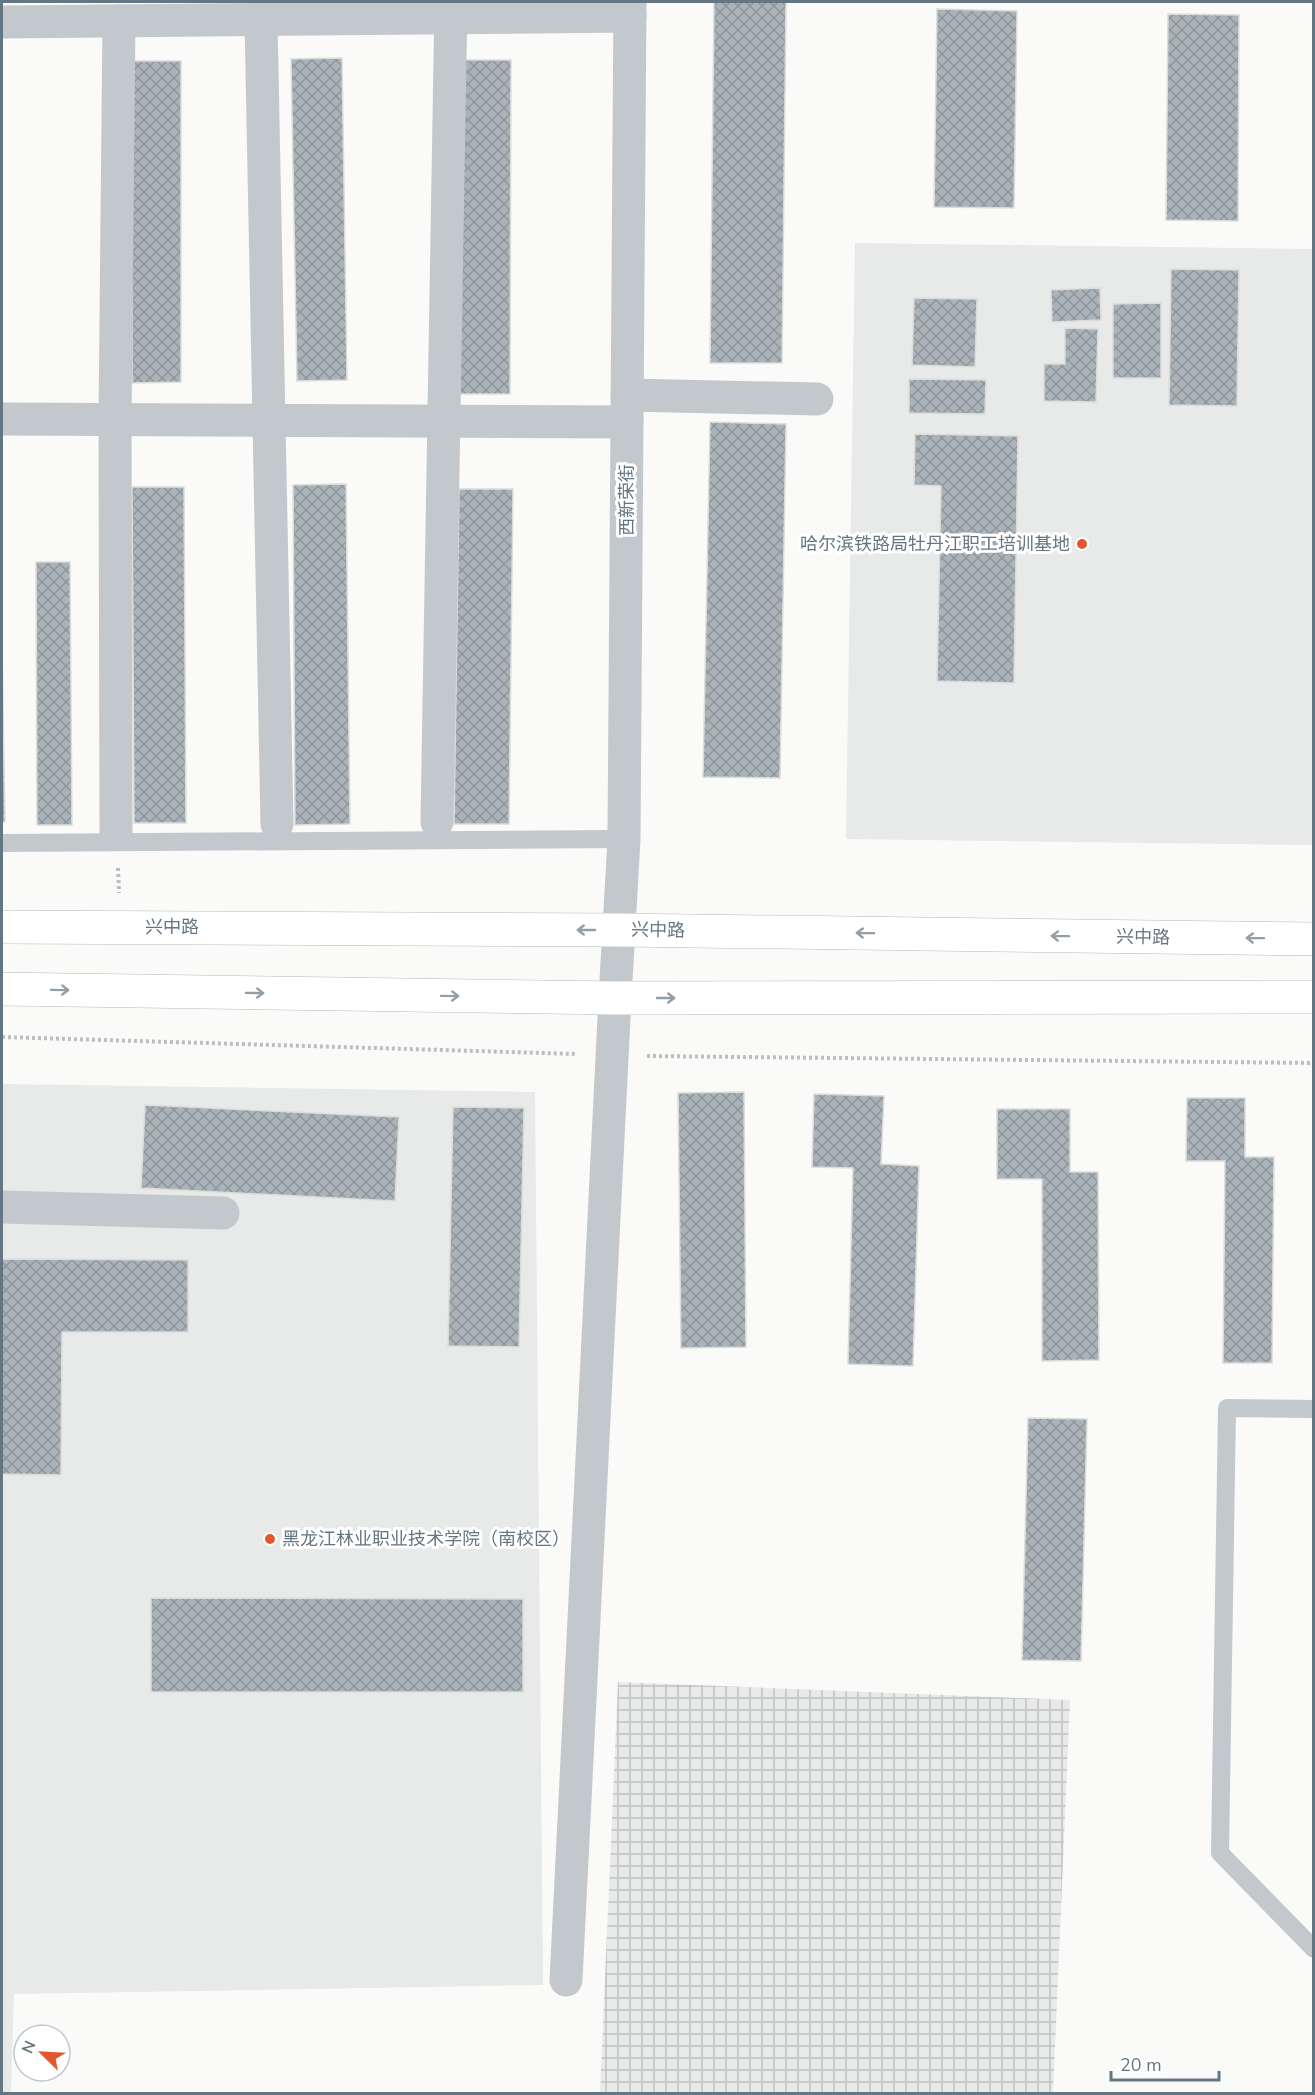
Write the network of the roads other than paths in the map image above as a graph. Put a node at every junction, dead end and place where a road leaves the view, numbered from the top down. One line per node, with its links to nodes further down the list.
1 (630, 9): 2 (street); 7 (street, 西新荣街)
2 (451, 10): 3 (street); 11 (street)
3 (261, 20): 4 (street); 10 (street)
4 (119, 21): 5 (street); 9 (street)
5 (2, 22)
6 (818, 399): 7 (street)
7 (627, 409): 11 (street); 15 (street, 西新荣街)
8 (2, 419): 9 (street)
9 (115, 420): 10 (street); 14 (street)
10 (270, 420): 11 (street); 13 (street)
11 (444, 421): 12 (street)
12 (437, 822)
13 (277, 824)
14 (116, 834)
15 (624, 839): 16 (lane); 18 (street, 西新荣街)
16 (2, 843)
17 (2, 927): 18 (highway, 兴中路, one-way to 17)
18 (619, 930): 19 (highway, 兴中路, one-way to 18); 22 (street, 西新荣街)
19 (1314, 939)
20 (2, 989): 22 (highway, one-way to 22)
21 (1314, 997): 22 (highway, one-way to 21)
22 (615, 998): 27 (street, 西新荣街)
23 (2, 1207): 24 (street)
24 (223, 1213)
25 (1314, 1409): 26 (lane)
26 (1314, 1949)
27 (566, 1980)

